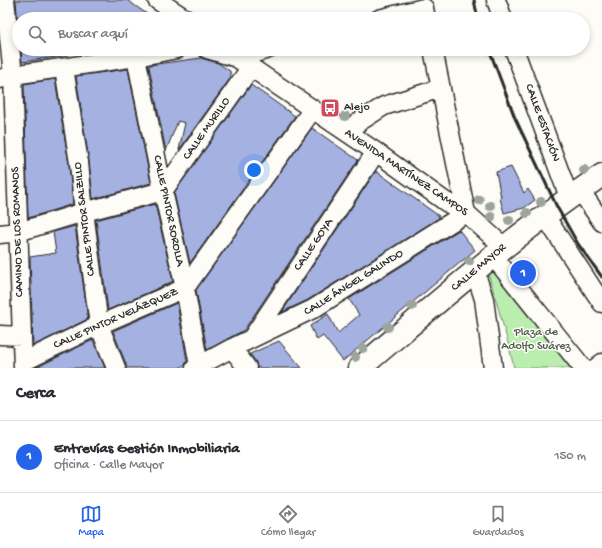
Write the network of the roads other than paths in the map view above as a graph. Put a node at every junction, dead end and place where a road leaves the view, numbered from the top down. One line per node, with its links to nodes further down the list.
1 (5, 0): 14 (street, CAMINO DE LOS ROMANOS)
2 (158, 0): 5 (street)
3 (496, 0): 7 (street)
4 (424, 9): 6 (street)
5 (176, 12)
6 (407, 12)
7 (500, 12)
8 (141, 56): 11 (street)
9 (434, 56): 15 (street)
10 (517, 56): 21 (street, CALLE ESTACIÓN)
11 (136, 57): 13 (street); 20 (street, CALLE PINTOR SOROLLA)
12 (239, 58): 16 (street, AVENIDA MARTÍNEZ CAMPOS); 20 (street, CALLE MURILLO)
13 (64, 68): 14 (street); 22 (street, CALLE PINTOR SALZILLO)
14 (6, 77): 26 (street, CAMINO DE LOS ROMANOS)
15 (441, 88): 17 (street); 23 (street)
16 (313, 110): 17 (street, AVENIDA MARTÍNEZ CAMPOS); 30 (street, CALLE PINTOR VELÁZQUEZ)
17 (345, 131): 18 (street, AVENIDA MARTÍNEZ CAMPOS)
18 (376, 152): 23 (street, AVENIDA MARTÍNEZ CAMPOS); 35 (street, CALLE GOYA)
19 (602, 175): 21 (main road, CALLE MAYOR)
20 (164, 192): 22 (street); 30 (street, CALLE PINTOR SOROLLA)
21 (575, 193): 24 (main road, CALLE MAYOR); 25 (street, CALLE ESTACIÓN)
22 (84, 212): 26 (street); 32 (street, CALLE PINTOR SALZILLO)
23 (466, 213): 28 (street, AVENIDA MARTÍNEZ CAMPOS); 35 (street, CALLE ÁNGEL GALINDO)
24 (545, 216): 28 (main road, CALLE MAYOR); 31 (street)
25 (602, 222)
26 (18, 232): 27 (street); 34 (street, CAMINO DE LOS ROMANOS)
27 (0, 234)
28 (498, 251): 29 (main road, CALLE MAYOR); 44 (street, AVENIDA MARTÍNEZ CAMPOS)
29 (475, 271): 42 (main road, CALLE MAYOR); 43 (street)
30 (185, 288): 32 (street, CALLE PINTOR VELÁZQUEZ); 39 (street, CALLE PINTOR SOROLLA)
31 (602, 303)
32 (99, 325): 38 (street, CALLE PINTOR VELÁZQUEZ); 40 (street, CALLE PINTOR SALZILLO)
33 (0, 335): 34 (street)
34 (22, 336): 38 (street, CAMINO DE LOS ROMANOS)
35 (252, 338): 36 (street, CALLE ÁNGEL GALINDO)
36 (232, 348): 39 (street, CALLE ÁNGEL GALINDO); 41 (street)
37 (602, 363): 45 (street)
38 (23, 365)
39 (197, 367)
40 (116, 368)
41 (247, 368)
42 (360, 368)
43 (493, 368)
44 (583, 368)
45 (596, 368)

